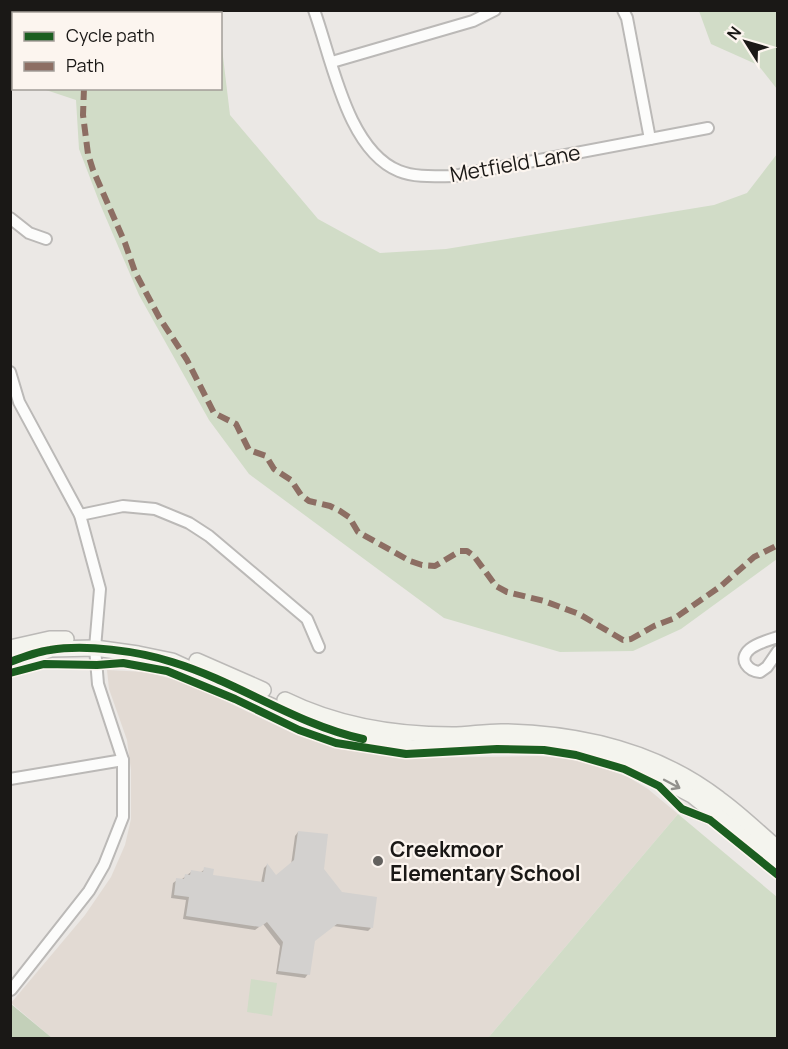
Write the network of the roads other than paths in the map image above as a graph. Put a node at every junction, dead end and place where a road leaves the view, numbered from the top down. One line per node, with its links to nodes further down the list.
1 (314, 10): 4 (street, Metfield Lane)
2 (495, 10): 4 (street)
3 (623, 10): 6 (street)
4 (332, 62): 6 (street, Metfield Lane)
5 (708, 128): 6 (street, Metfield Lane)
6 (650, 140)
7 (10, 218): 8 (street)
8 (45, 239)
9 (10, 372): 10 (street)
10 (15, 405): 11 (street)
11 (80, 514): 13 (street); 14 (street)
12 (777, 637): 16 (street)
13 (95, 643): 15 (street); 17 (street); 18 (street); 20 (street); 21 (street, one-way to 21)
14 (320, 647)
15 (10, 648)
16 (777, 651)
17 (10, 662)
18 (123, 760): 19 (street); 22 (street)
19 (10, 779)
20 (777, 849)
21 (777, 864)
22 (12, 990)

